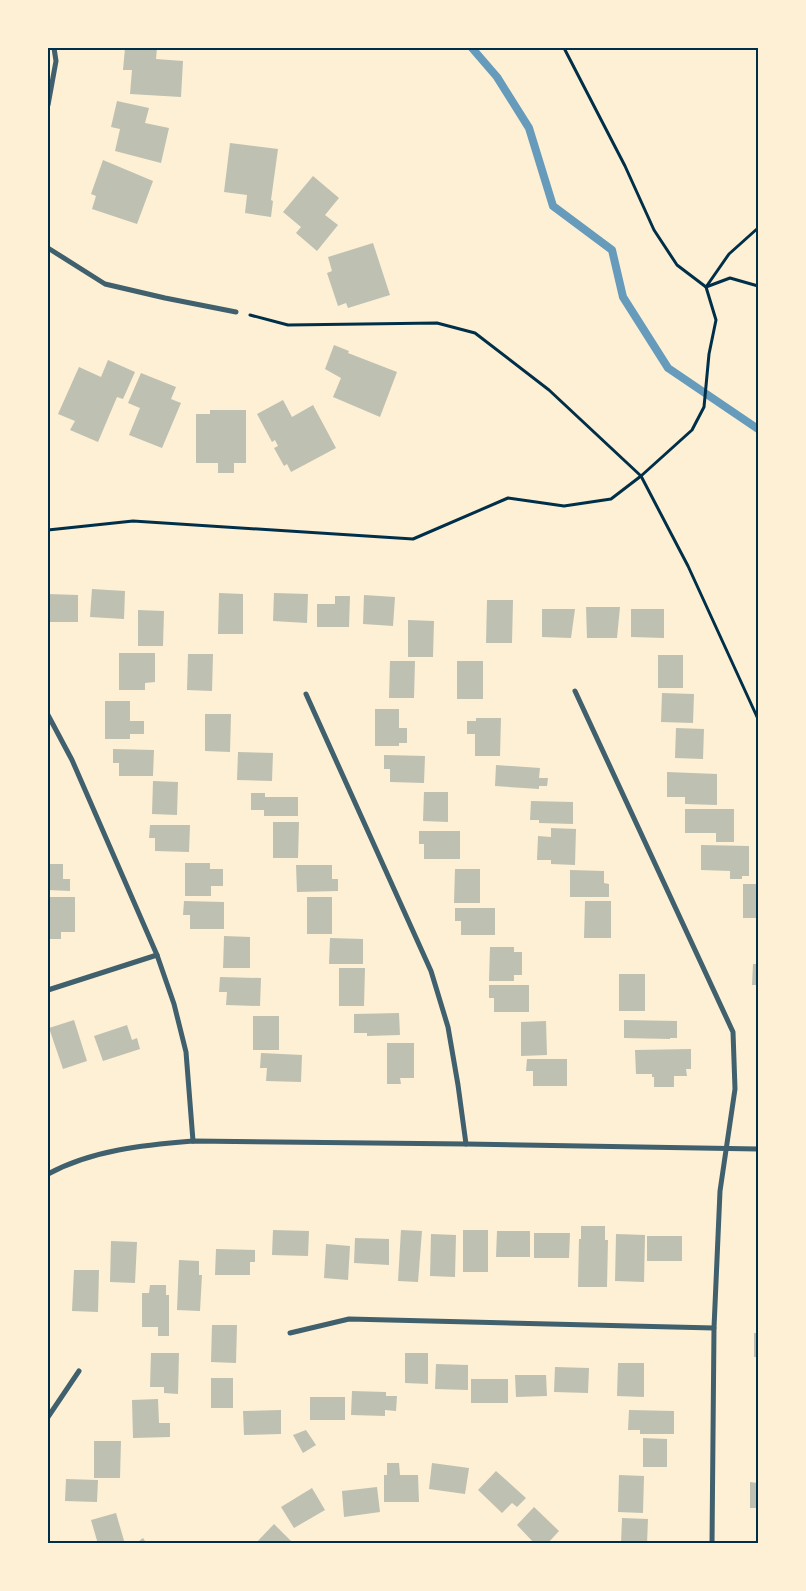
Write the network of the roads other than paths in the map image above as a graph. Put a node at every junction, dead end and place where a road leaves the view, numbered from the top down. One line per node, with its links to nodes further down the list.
1 (54, 48): 2 (street)
2 (48, 105)
3 (48, 248): 4 (street)
4 (236, 312)
5 (575, 692): 12 (street)
6 (306, 694): 11 (street)
7 (48, 715): 8 (street)
8 (157, 955): 9 (street); 10 (street)
9 (48, 990)
10 (193, 1141): 11 (street); 14 (street)
11 (466, 1144): 12 (street)
12 (726, 1149): 13 (street); 15 (street)
13 (758, 1150)
14 (48, 1174)
15 (714, 1328): 16 (street); 19 (street)
16 (290, 1333)
17 (79, 1371): 18 (street)
18 (48, 1417)
19 (712, 1544)

